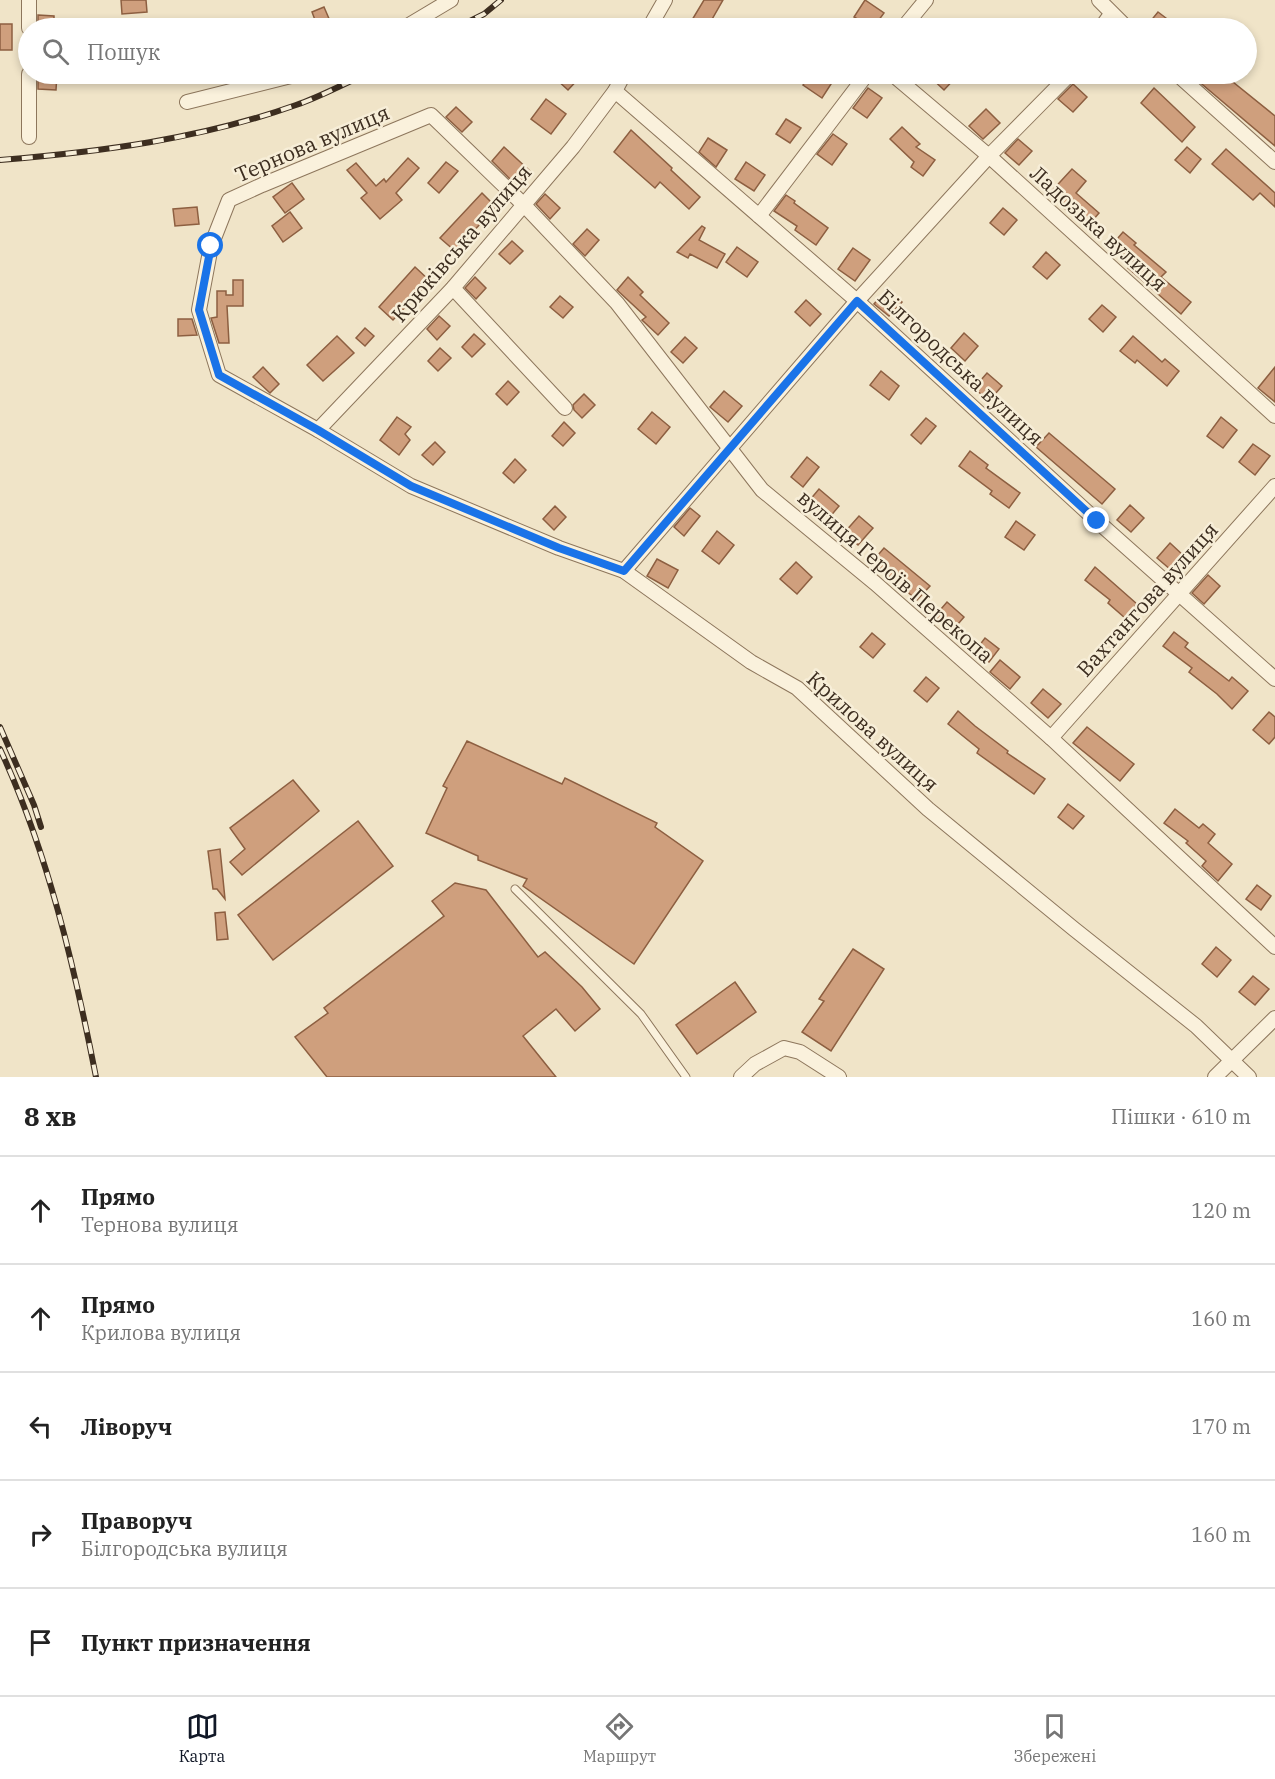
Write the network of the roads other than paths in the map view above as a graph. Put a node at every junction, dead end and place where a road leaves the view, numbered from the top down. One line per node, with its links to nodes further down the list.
1 (29, 0): 7 (street)
2 (451, 0): 8 (street)
3 (665, 0): 9 (street)
4 (926, 0): 10 (street)
5 (1099, 0): 6 (street)
6 (1111, 14): 11 (street); 12 (street)
7 (29, 18)
8 (421, 18)
9 (655, 18)
10 (911, 18)
11 (1108, 18)
12 (1116, 18)
13 (29, 84): 22 (street)
14 (259, 84): 21 (street)
15 (619, 84): 20 (street, Крюківська вулиця)
16 (859, 84): 26 (street)
17 (904, 84): 23 (street, Ладозька вулиця)
18 (1060, 84): 23 (street)
19 (1188, 84): 24 (street)
20 (615, 91): 25 (street, Крюківська вулиця); 26 (street, Білгородська вулиця)
21 (187, 102)
22 (29, 137)
23 (989, 156): 28 (street); 30 (street, Ладозька вулиця)
24 (1275, 162)
25 (524, 205): 27 (street, Крюківська вулиця); 31 (street, Тернова вулиця); 32 (street, вулиця Героїв Перекопа)
26 (759, 216): 28 (street, Білгородська вулиця)
27 (453, 288): 29 (street); 31 (street, Крюківська вулиця)
28 (857, 301): 32 (street); 35 (street, Білгородська вулиця)
29 (565, 408)
30 (1275, 416)
31 (318, 430): 34 (street, Крилова вулиця)
32 (730, 446): 34 (street); 37 (street, вулиця Героїв Перекопа)
33 (1275, 486): 35 (street, Вахтангова вулиця)
34 (624, 571): 41 (street, Крилова вулиця)
35 (1181, 593): 36 (street, Білгородська вулиця); 37 (street, Вахтангова вулиця)
36 (1275, 679)
37 (1051, 738): 39 (street, вулиця Героїв Перекопа)
38 (515, 889): 42 (lane)
39 (1275, 947)
40 (1275, 1018): 41 (street)
41 (1233, 1061): 45 (street); 46 (street, Крилова вулиця)
42 (686, 1077)
43 (741, 1077): 44 (street)
44 (839, 1077)
45 (1215, 1077)
46 (1249, 1077)

